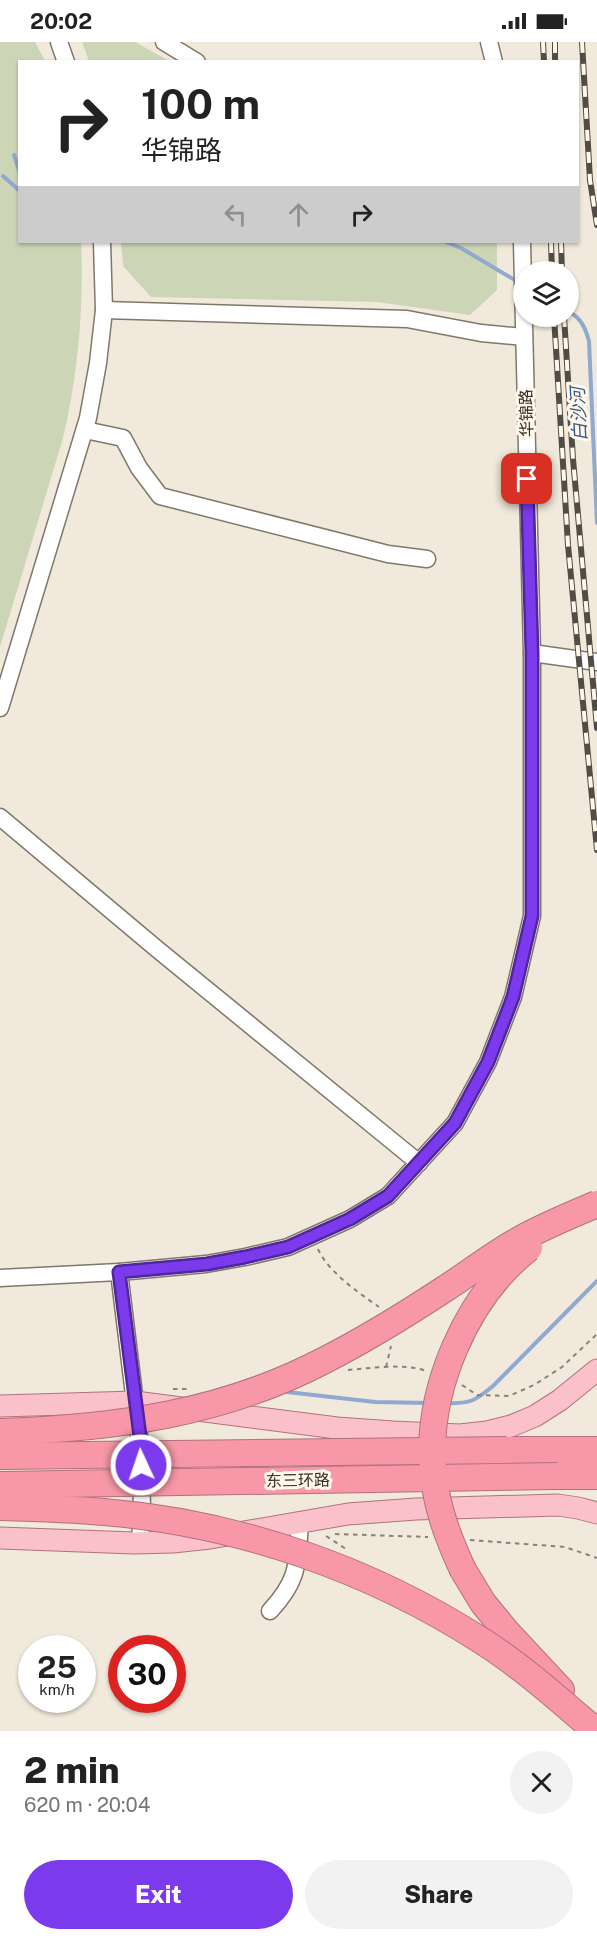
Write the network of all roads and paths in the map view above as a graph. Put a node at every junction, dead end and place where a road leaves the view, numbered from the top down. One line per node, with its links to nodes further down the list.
1 (59, 42): 4 (street)
2 (164, 42): 5 (street)
3 (489, 42): 6 (street)
4 (65, 60)
5 (194, 60)
6 (494, 60)
7 (102, 243): 8 (street)
8 (104, 310): 10 (street); 11 (street)
9 (523, 327): 10 (street, 华锦路)
10 (524, 338): 13 (street, 华锦路)
11 (85, 430): 12 (street); 15 (street)
12 (427, 559)
13 (532, 653): 14 (street); 17 (street, 华锦路)
14 (597, 662)
15 (0, 708)
16 (0, 817): 17 (street)
17 (420, 1162): 19 (street, 华锦路)
18 (597, 1204): 26 (highway, bridge); 37 (highway, bridge)
19 (119, 1272): 20 (street, 华锦路); 24 (street)
20 (0, 1278)
21 (597, 1334): 23 (path)
22 (597, 1370): 24 (main road)
23 (477, 1395)
24 (135, 1402): 25 (main road); 35 (street)
25 (0, 1406)
26 (0, 1432)
27 (597, 1449): 28 (highway, 东三环路, bridge)
28 (0, 1456)
29 (597, 1476): 30 (highway, 东三环路, bridge)
30 (0, 1485)
31 (0, 1507): 37 (highway, bridge)
32 (597, 1513): 33 (main road)
33 (300, 1521): 35 (main road); 36 (street)
34 (0, 1538): 35 (main road)
35 (140, 1543)
36 (270, 1611)
37 (596, 1731)

